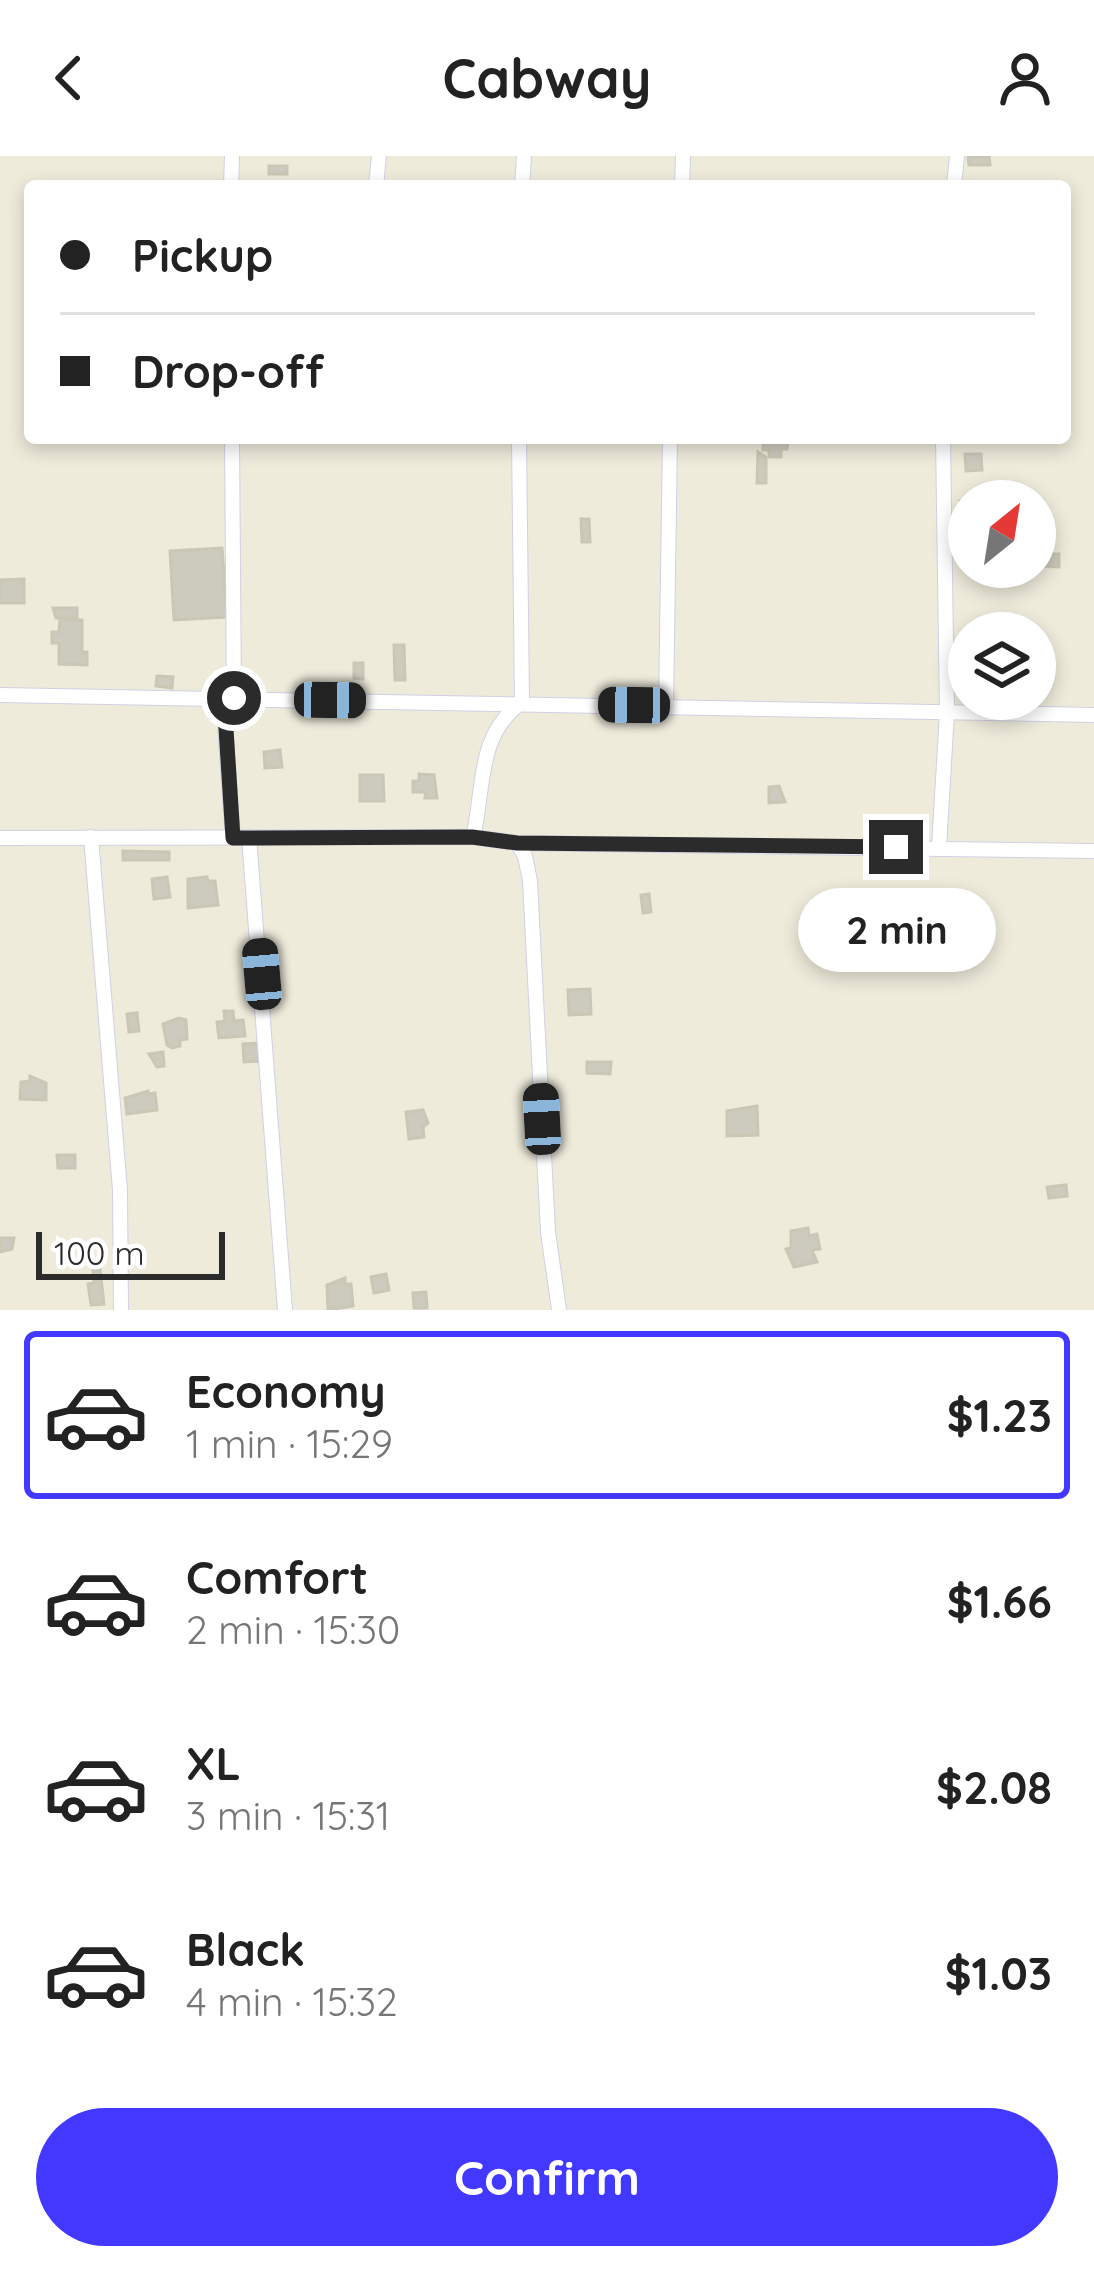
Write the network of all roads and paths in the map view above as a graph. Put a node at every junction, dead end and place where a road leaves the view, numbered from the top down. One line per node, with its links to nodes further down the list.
1 (232, 444): 6 (street)
2 (519, 444): 7 (street)
3 (670, 444): 8 (street)
4 (943, 444): 9 (street)
5 (0, 695): 6 (street)
6 (229, 698): 7 (street); 12 (street)
7 (522, 702): 8 (street); 13 (street)
8 (665, 706): 9 (street)
9 (947, 712): 10 (street); 16 (street)
10 (1094, 715)
11 (92, 837): 12 (street); 14 (street); 18 (street)
12 (241, 837): 13 (street); 19 (street)
13 (472, 837): 15 (street)
14 (0, 838)
15 (517, 843): 16 (street); 20 (street)
16 (939, 848): 17 (street)
17 (1094, 850)
18 (121, 1310)
19 (285, 1310)
20 (560, 1310)

